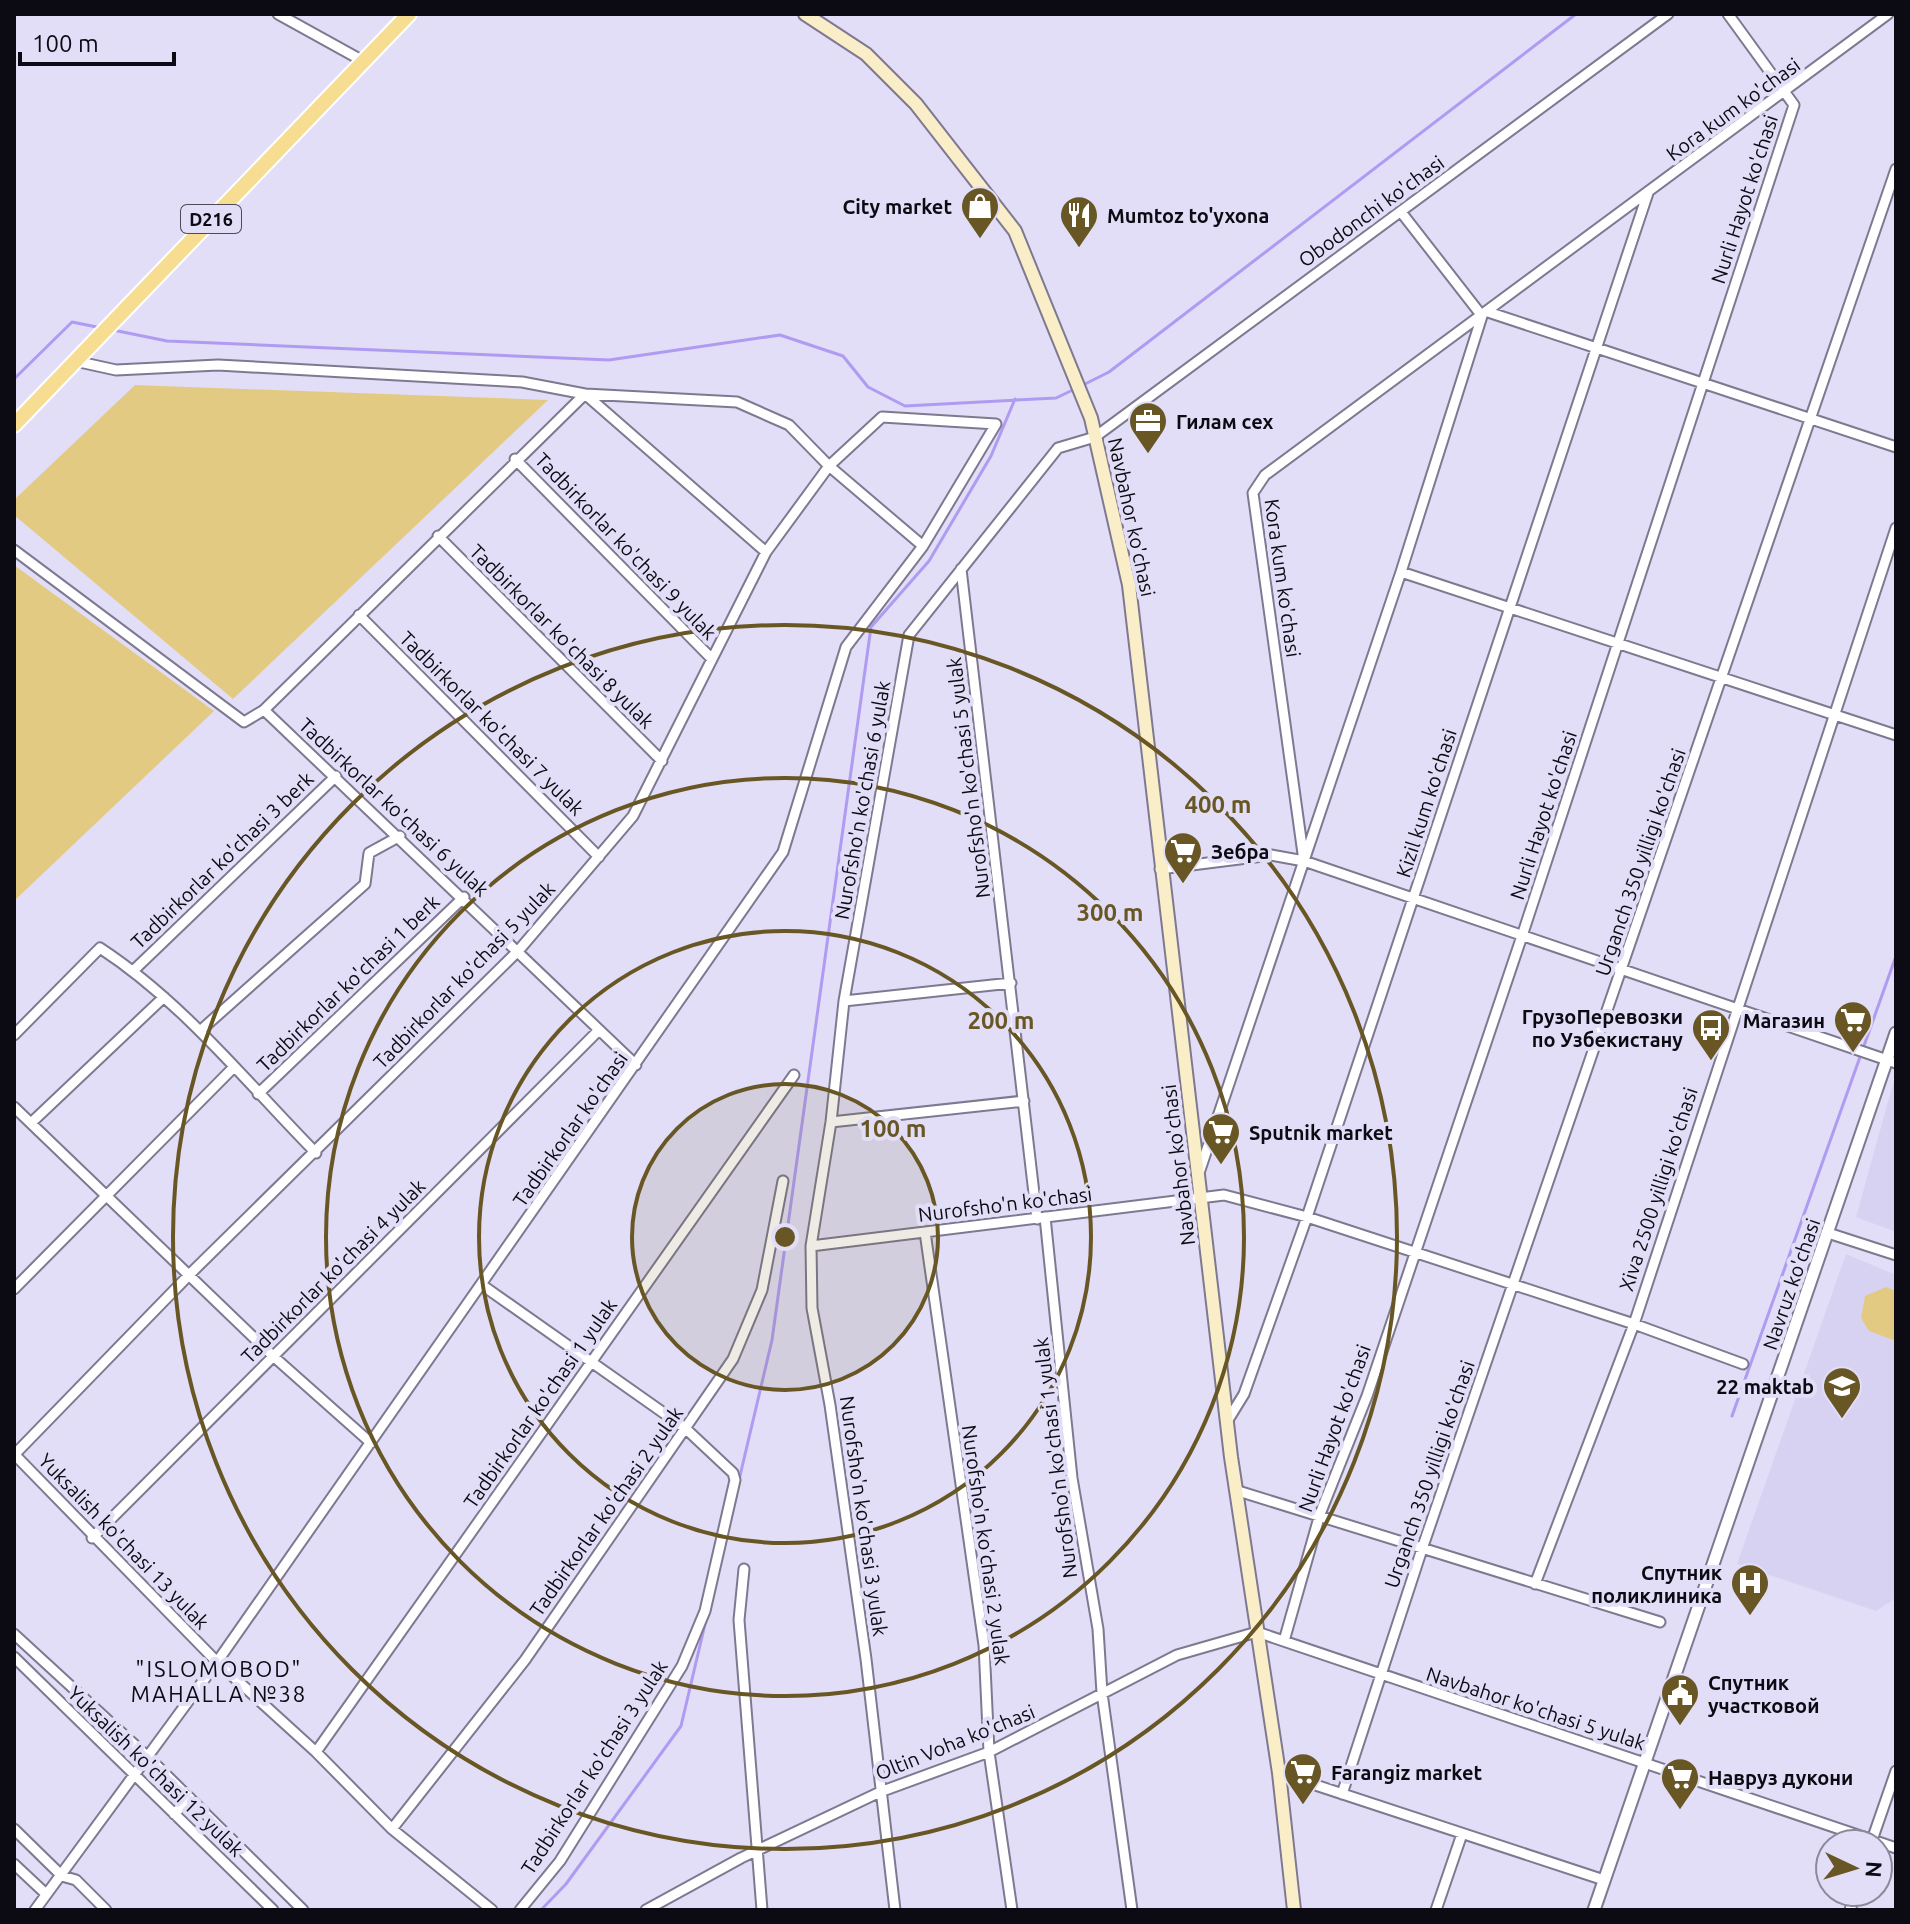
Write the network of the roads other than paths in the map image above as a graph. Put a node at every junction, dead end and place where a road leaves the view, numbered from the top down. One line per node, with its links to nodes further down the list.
1 (278, 14): 7 (street)
2 (409, 14): 7 (main road, D216)
3 (805, 14): 20 (main road, Navbahor ko'chasi)
4 (1668, 14): 11 (street, Obodonchi ko'chasi)
5 (1728, 14): 8 (street, Nurli Hayot ko'chasi)
6 (1888, 14): 8 (street, Kora kum ko'chasi)
7 (363, 61): 14 (main road, D216)
8 (1786, 93): 10 (street, Kora kum ko'chasi); 15 (street, Nurli Hayot ko'chasi)
9 (1896, 169): 18 (street, Urganch 350 yilligi ko'chasi)
10 (1648, 193): 12 (street, Kora kum ko'chasi); 13 (street, Kizil kum ko'chasi)
11 (1401, 212): 12 (street); 20 (street, Obodonchi ko'chasi)
12 (1485, 314): 13 (street); 30 (street, Kora kum ko'chasi); 43 (street, Kora kum ko'chasi)
13 (1599, 348): 15 (street); 31 (street, Kizil kum ko'chasi)
14 (75, 361): 16 (street); 19 (main road, D216)
15 (1702, 383): 18 (street); 33 (street, Nurli Hayot ko'chasi)
16 (585, 394): 22 (street); 23 (street); 28 (street)
17 (882, 417): 23 (street, Tadbirkorlar ko'chasi 5 yulak); 26 (street, Tadbirkorlar ko'chasi)
18 (1812, 419): 21 (street); 35 (street, Urganch 350 yilligi ko'chasi)
19 (14, 425)
20 (1095, 437): 29 (street, Nurofsho'n ko'chasi 6 yulak); 44 (main road, Navbahor ko'chasi)
21 (1896, 447)
22 (515, 459): 25 (street); 34 (street, Tadbirkorlar ko'chasi 9 yulak)
23 (829, 466): 26 (street); 28 (street, Tadbirkorlar ko'chasi 5 yulak)
24 (1896, 528): 37 (street, Xiva 2500 yilligi ko'chasi)
25 (438, 536): 32 (street); 39 (street, Tadbirkorlar ko'chasi 8 yulak)
26 (923, 546): 60 (street, Tadbirkorlar ko'chasi)
27 (14, 550): 36 (street)
28 (766, 552): 34 (street, Tadbirkorlar ko'chasi 5 yulak)
29 (961, 569): 51 (street, Nurofsho'n ko'chasi 5 yulak); 53 (street, Nurofsho'n ko'chasi 6 yulak)
30 (1401, 572): 31 (street); 43 (street, Kora kum ko'chasi)
31 (1510, 608): 33 (street); 46 (street, Kizil kum ko'chasi)
32 (359, 615): 36 (street); 42 (street, Tadbirkorlar ko'chasi 7 yulak)
33 (1618, 644): 35 (street); 47 (street, Nurli Hayot ko'chasi)
34 (711, 658): 39 (street, Tadbirkorlar ko'chasi 5 yulak)
35 (1723, 678): 37 (street); 50 (street, Urganch 350 yilligi ko'chasi)
36 (264, 710): 40 (street, Tadbirkorlar ko'chasi 6 yulak)
37 (1834, 715): 38 (street); 54 (street, Xiva 2500 yilligi ko'chasi)
38 (1896, 735)
39 (662, 761): 42 (street, Tadbirkorlar ko'chasi 5 yulak)
40 (336, 776): 41 (street, Tadbirkorlar ko'chasi 6 yulak); 49 (street, Tadbirkorlar ko'chasi 3 berk)
41 (400, 836): 45 (street, Tadbirkorlar ko'chasi 6 yulak); 55 (street)
42 (599, 857): 48 (street, Tadbirkorlar ko'chasi 5 yulak)
43 (1304, 861): 44 (street); 46 (street); 69 (street, Kora kum ko'chasi)
44 (1160, 869): 69 (main road, Navbahor ko'chasi)
45 (464, 897): 48 (street, Tadbirkorlar ko'chasi 6 yulak); 63 (street, Tadbirkorlar ko'chasi 1 berk)
46 (1414, 899): 47 (street); 73 (street, Kizil kum ko'chasi)
47 (1522, 936): 50 (street); 78 (street, Nurli Hayot ko'chasi)
48 (519, 950): 56 (street, Tadbirkorlar ko'chasi 6 yulak); 68 (street, Tadbirkorlar ko'chasi 5 yulak)
49 (134, 970): 52 (street); 58 (street)
50 (1622, 970): 54 (street); 81 (street, Urganch 350 yilligi ko'chasi)
51 (1011, 983): 53 (street); 64 (street, Nurofsho'n ko'chasi 5 yulak)
52 (164, 997): 55 (street); 67 (street)
53 (844, 1001): 66 (street, Nurofsho'n ko'chasi 6 yulak)
54 (1735, 1009): 59 (street); 84 (street, Xiva 2500 yilligi ko'chasi)
55 (201, 1030): 61 (street)
56 (599, 1030): 60 (street, Tadbirkorlar ko'chasi 6 yulak); 85 (street, Tadbirkorlar ko'chasi 4 yulak)
57 (1896, 1033): 59 (street, Navruz ko'chasi)
58 (14, 1035)
59 (1891, 1062): 76 (street, Navruz ko'chasi)
60 (636, 1065): 82 (street, Tadbirkorlar ko'chasi)
61 (234, 1067): 63 (street); 71 (street)
62 (794, 1075): 86 (street, Tadbirkorlar ko'chasi 1 yulak)
63 (258, 1094): 68 (street)
64 (1024, 1101): 66 (street); 74 (street, Nurofsho'n ko'chasi 5 yulak)
65 (14, 1107): 67 (street)
66 (831, 1122): 77 (street, Nurofsho'n ko'chasi 6 yulak)
67 (31, 1123): 71 (street)
68 (316, 1153): 80 (street, Tadbirkorlar ko'chasi 5 yulak)
69 (1200, 1170): 72 (main road, Navbahor ko'chasi)
70 (783, 1181): 89 (street, Tadbirkorlar ko'chasi 2 yulak)
71 (106, 1197): 80 (street); 83 (street)
72 (1203, 1197): 73 (street, Nurofsho'n ko'chasi); 74 (street, Nurofsho'n ko'chasi); 88 (main road, Navbahor ko'chasi)
73 (1307, 1217): 78 (street, Nurofsho'n ko'chasi); 88 (street, Kizil kum ko'chasi)
74 (1041, 1218): 75 (street, Nurofsho'n ko'chasi); 105 (street, Nurofsho'n ko'chasi 1 yulak)
75 (925, 1232): 77 (street, Nurofsho'n ko'chasi); 107 (street, Nurofsho'n ko'chasi 2 yulak)
76 (1828, 1233): 79 (street); 109 (street, Navruz ko'chasi)
77 (811, 1246): 113 (street, Nurofsho'n ko'chasi 3 yulak)
78 (1416, 1253): 81 (street, Nurofsho'n ko'chasi); 93 (street, Nurli Hayot ko'chasi)
79 (1896, 1255)
80 (190, 1274): 85 (street); 91 (street, Tadbirkorlar ko'chasi 5 yulak)
81 (1513, 1284): 84 (street, Nurofsho'n ko'chasi); 95 (street, Urganch 350 yilligi ko'chasi)
82 (482, 1285): 86 (street); 90 (street, Tadbirkorlar ko'chasi)
83 (14, 1289)
84 (1634, 1324): 87 (street, Nurofsho'n ko'chasi); 97 (street, Xiva 2500 yilligi ko'chasi)
85 (273, 1356): 90 (street); 94 (street, Tadbirkorlar ko'chasi 4 yulak)
86 (592, 1362): 89 (street); 106 (street, Tadbirkorlar ko'chasi 1 yulak)
87 (1743, 1364)
88 (1228, 1420): 92 (main road, Navbahor ko'chasi)
89 (685, 1428): 120 (street, Tadbirkorlar ko'chasi 2 yulak); 132 (street, Tadbirkorlar ko'chasi 3 yulak)
90 (371, 1443): 103 (street, Tadbirkorlar ko'chasi)
91 (14, 1454): 94 (street, Yuksalish ko'chasi 13 yulak)
92 (1235, 1490): 93 (street); 99 (main road, Navbahor ko'chasi)
93 (1320, 1514): 95 (street); 101 (street, Nurli Hayot ko'chasi)
94 (92, 1538): 103 (street, Yuksalish ko'chasi 13 yulak)
95 (1423, 1546): 97 (street); 104 (street, Urganch 350 yilligi ko'chasi)
96 (744, 1569): 122 (street)
97 (1535, 1584): 98 (street)
98 (1660, 1622)
99 (1257, 1632): 101 (street, Navbahor ko'chasi 5 yulak); 105 (street, Oltin Voha ko'chasi); 111 (main road, Navbahor ko'chasi)
100 (14, 1634): 108 (street, Yuksalish ko'chasi 12 yulak)
101 (1284, 1641): 104 (street, Navbahor ko'chasi 5 yulak)
102 (14, 1657): 112 (street, Yuksalish ko'chasi 12 yulak)
103 (217, 1662): 106 (street, Yuksalish ko'chasi 13 yulak); 108 (street, Tadbirkorlar ko'chasi)
104 (1380, 1674): 109 (street, Navbahor ko'chasi 5 yulak); 114 (street, Urganch 350 yilligi ko'chasi)
105 (1102, 1693): 107 (street, Oltin Voha ko'chasi); 137 (street, Nurofsho'n ko'chasi 1 yulak)
106 (316, 1752): 120 (street, Yuksalish ko'chasi 13 yulak)
107 (989, 1752): 113 (street, Oltin Voha ko'chasi); 136 (street, Nurofsho'n ko'chasi 2 yulak)
108 (149, 1758): 112 (street, Tadbirkorlar ko'chasi); 115 (street, Yuksalish ko'chasi 12 yulak)
109 (1645, 1763): 117 (street, Navbahor ko'chasi 5 yulak); 125 (street, Navruz ko'chasi)
110 (1896, 1771): 118 (street)
111 (1279, 1773): 114 (street); 138 (main road, Navbahor ko'chasi)
112 (135, 1777): 116 (street, Yuksalish ko'chasi 12 yulak); 124 (street, Tadbirkorlar ko'chasi)
113 (880, 1792): 122 (street, Oltin Voha ko'chasi); 135 (street, Nurofsho'n ko'chasi 3 yulak)
114 (1342, 1794): 121 (street)
115 (190, 1798): 116 (street); 130 (street, Yuksalish ko'chasi 12 yulak)
116 (174, 1814): 129 (street, Yuksalish ko'chasi 12 yulak)
117 (1832, 1828)
118 (1877, 1828)
119 (14, 1829): 124 (street)
120 (392, 1829): 131 (street, Yuksalish ko'chasi 13 yulak)
121 (1462, 1834): 125 (street); 139 (street)
122 (755, 1852): 133 (street, Oltin Voha ko'chasi); 134 (street)
123 (14, 1864): 126 (street)
124 (62, 1876): 126 (street, Tadbirkorlar ko'chasi); 128 (street)
125 (1604, 1880): 140 (street, Navruz ko'chasi)
126 (46, 1894): 127 (street, Tadbirkorlar ko'chasi)
127 (35, 1910)
128 (106, 1910)
129 (273, 1910)
130 (303, 1910)
131 (492, 1910)
132 (520, 1910)
133 (646, 1910)
134 (762, 1910)
135 (895, 1910)
136 (1012, 1910)
137 (1132, 1910)
138 (1294, 1910)
139 (1436, 1910)
140 (1594, 1910)

